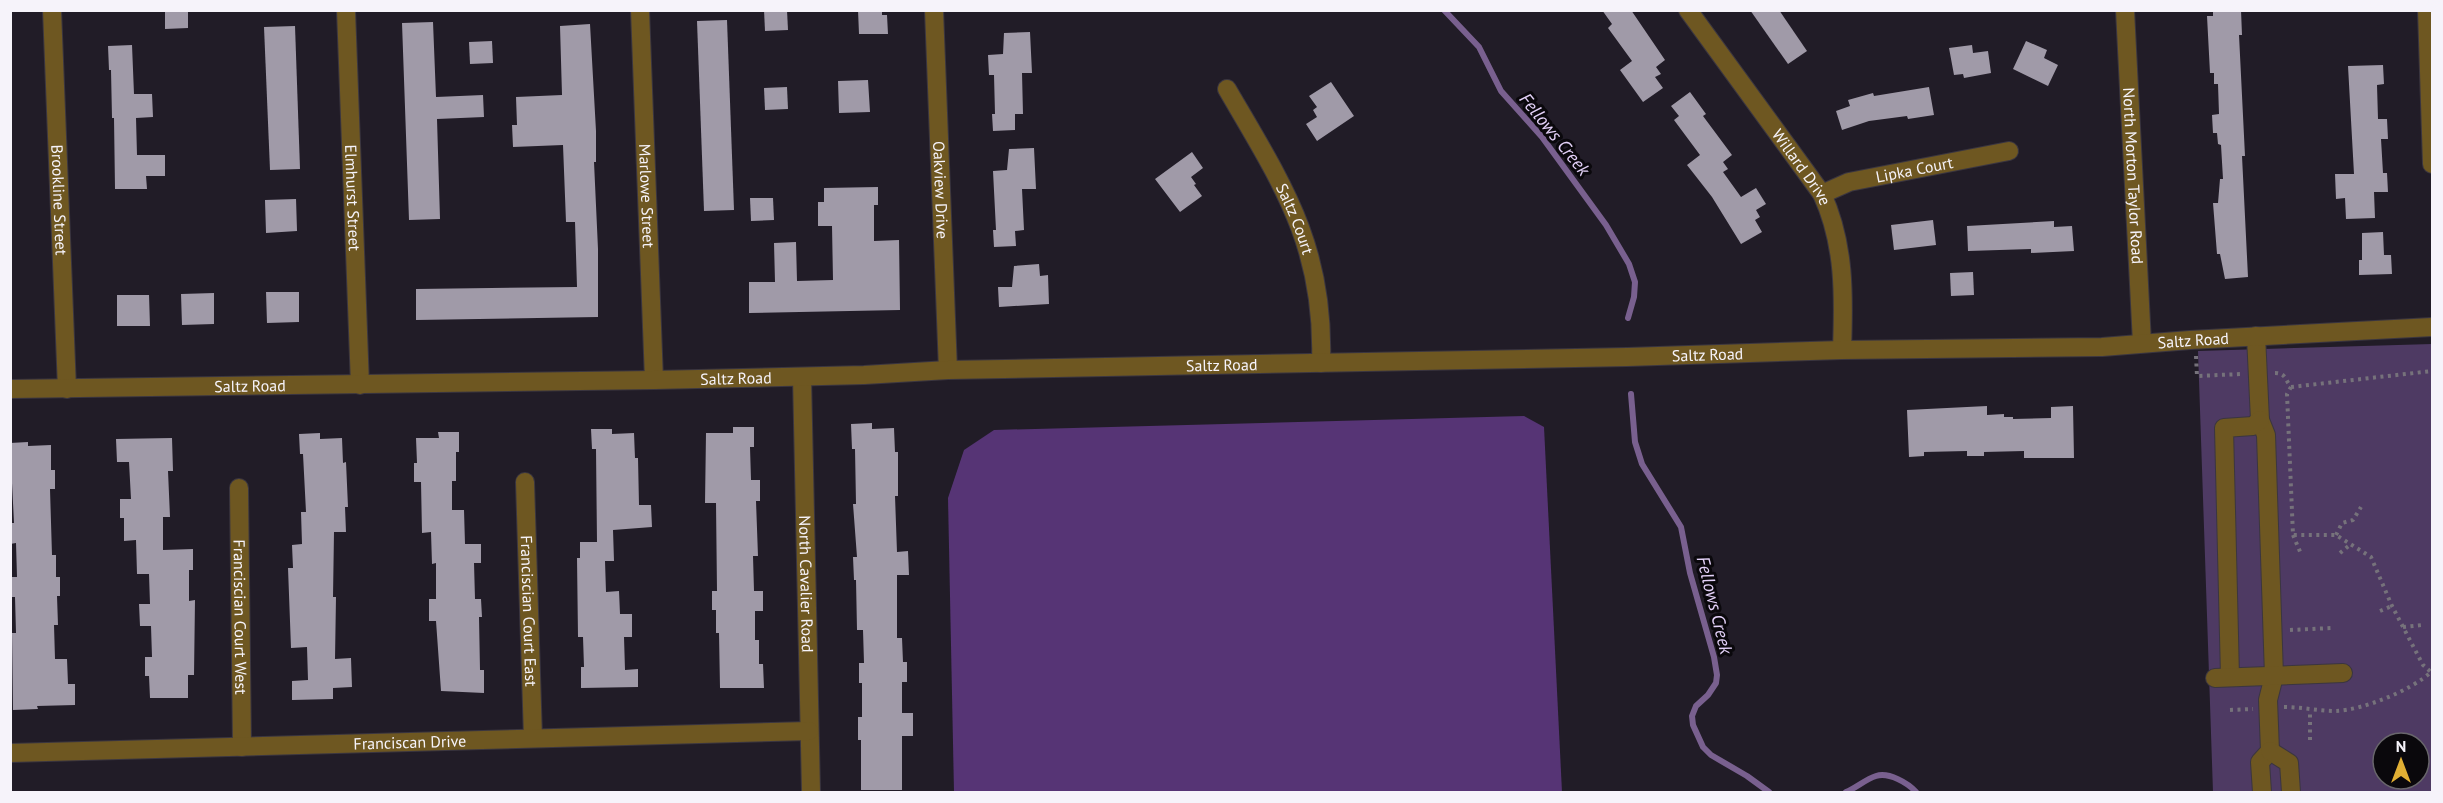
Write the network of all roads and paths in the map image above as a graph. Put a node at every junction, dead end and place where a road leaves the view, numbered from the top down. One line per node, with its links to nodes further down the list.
1 (52, 10): 26 (street, Brookline Street)
2 (346, 10): 23 (street, Elmhurst Street)
3 (640, 10): 22 (street, Marlowe Street)
4 (934, 10): 18 (street, Oakview Drive)
5 (1688, 10): 11 (street, Willard Drive)
6 (2125, 10): 14 (street, North Morton Taylor Road)
7 (2427, 10): 10 (street)
8 (1227, 89): 17 (street, Saltz Court)
9 (2009, 151): 11 (street, Lipka Court)
10 (2433, 164)
11 (1822, 194): 16 (street, Willard Drive)
12 (2433, 327): 13 (street, Saltz Road)
13 (2256, 336): 14 (street, Saltz Road); 20 (street)
14 (2142, 344): 16 (street, Saltz Road)
15 (2196, 349): 20 (path)
16 (1842, 350): 17 (street, Saltz Road)
17 (1321, 363): 18 (street, Saltz Road)
18 (948, 370): 21 (street, Saltz Road)
19 (2433, 371): 24 (path)
20 (2258, 374): 24 (path); 27 (street)
21 (802, 377): 22 (street, Saltz Road); 48 (street, North Cavalier Road)
22 (654, 380): 23 (street, Saltz Road)
23 (360, 385): 26 (street, Saltz Road)
24 (2291, 387): 32 (path)
25 (10, 389): 26 (street, Saltz Road)
26 (67, 389)
27 (2260, 420): 44 (street); 44 (street)
28 (525, 482): 49 (street, Franciscian Court East)
29 (239, 488): 51 (street, Franciscian Court West)
30 (2361, 507): 31 (path)
31 (2336, 534): 32 (path); 33 (path)
32 (2293, 535): 35 (path)
33 (2351, 544): 34 (path); 36 (path)
34 (2340, 553)
35 (2301, 554)
36 (2392, 606): 37 (path); 39 (path)
37 (2380, 610)
38 (2422, 624): 39 (path)
39 (2403, 627): 43 (path)
40 (2331, 628): 41 (path)
41 (2290, 630)
42 (2343, 673): 44 (street)
43 (2432, 673): 47 (path)
44 (2274, 676): 45 (street)
45 (2268, 708): 46 (path); 47 (path); 52 (street)
46 (2230, 710)
47 (2310, 710): 50 (path)
48 (809, 731): 49 (street, Franciscan Drive); 54 (street, North Cavalier Road)
49 (533, 738): 51 (street, Franciscan Drive)
50 (2310, 740)
51 (242, 747): 53 (street, Franciscan Drive)
52 (2270, 751): 55 (street); 56 (street)
53 (10, 753)
54 (811, 792)
55 (2262, 792)
56 (2291, 792)

